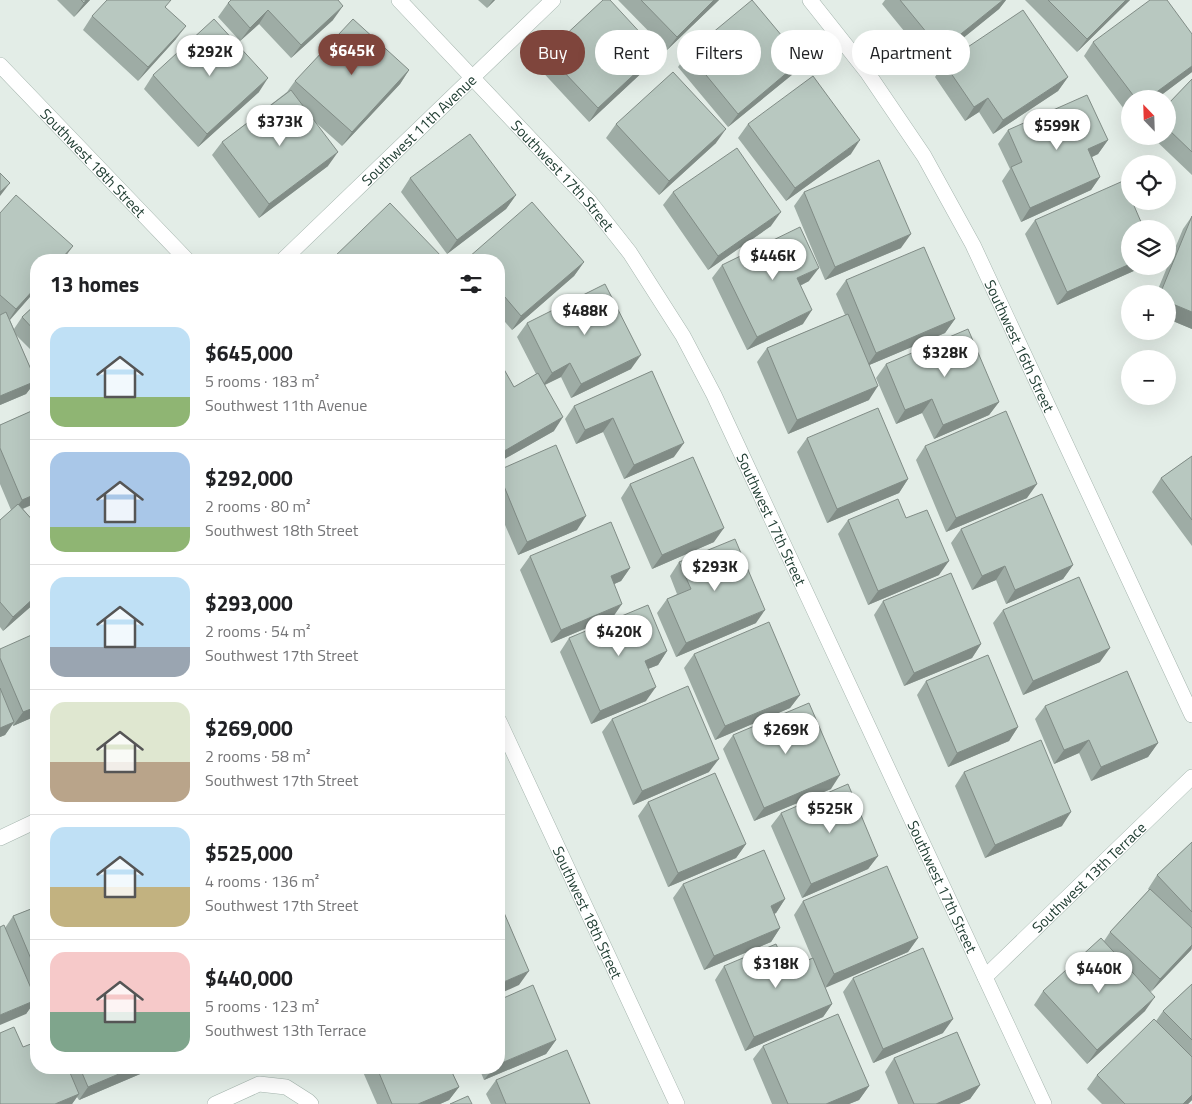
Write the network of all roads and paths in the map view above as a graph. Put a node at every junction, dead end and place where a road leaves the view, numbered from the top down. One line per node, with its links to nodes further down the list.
1 (399, 0): 5 (street, Southwest 17th Street)
2 (553, 0): 5 (street, Southwest 11th Avenue)
3 (810, 0): 8 (street, Southwest 16th Street)
4 (0, 66): 6 (street, Southwest 18th Street)
5 (473, 77): 7 (street, Southwest 11th Avenue); 13 (street, Southwest 17th Street)
6 (181, 254)
7 (289, 254)
8 (1192, 714)
9 (505, 734): 16 (street, Southwest 18th Street)
10 (1192, 777): 13 (street, Southwest 13th Terrace)
11 (30, 824): 12 (street)
12 (0, 838)
13 (985, 976): 17 (street, Southwest 17th Street)
14 (310, 1102): 15 (street)
15 (215, 1104)
16 (677, 1104)
17 (1044, 1104)

